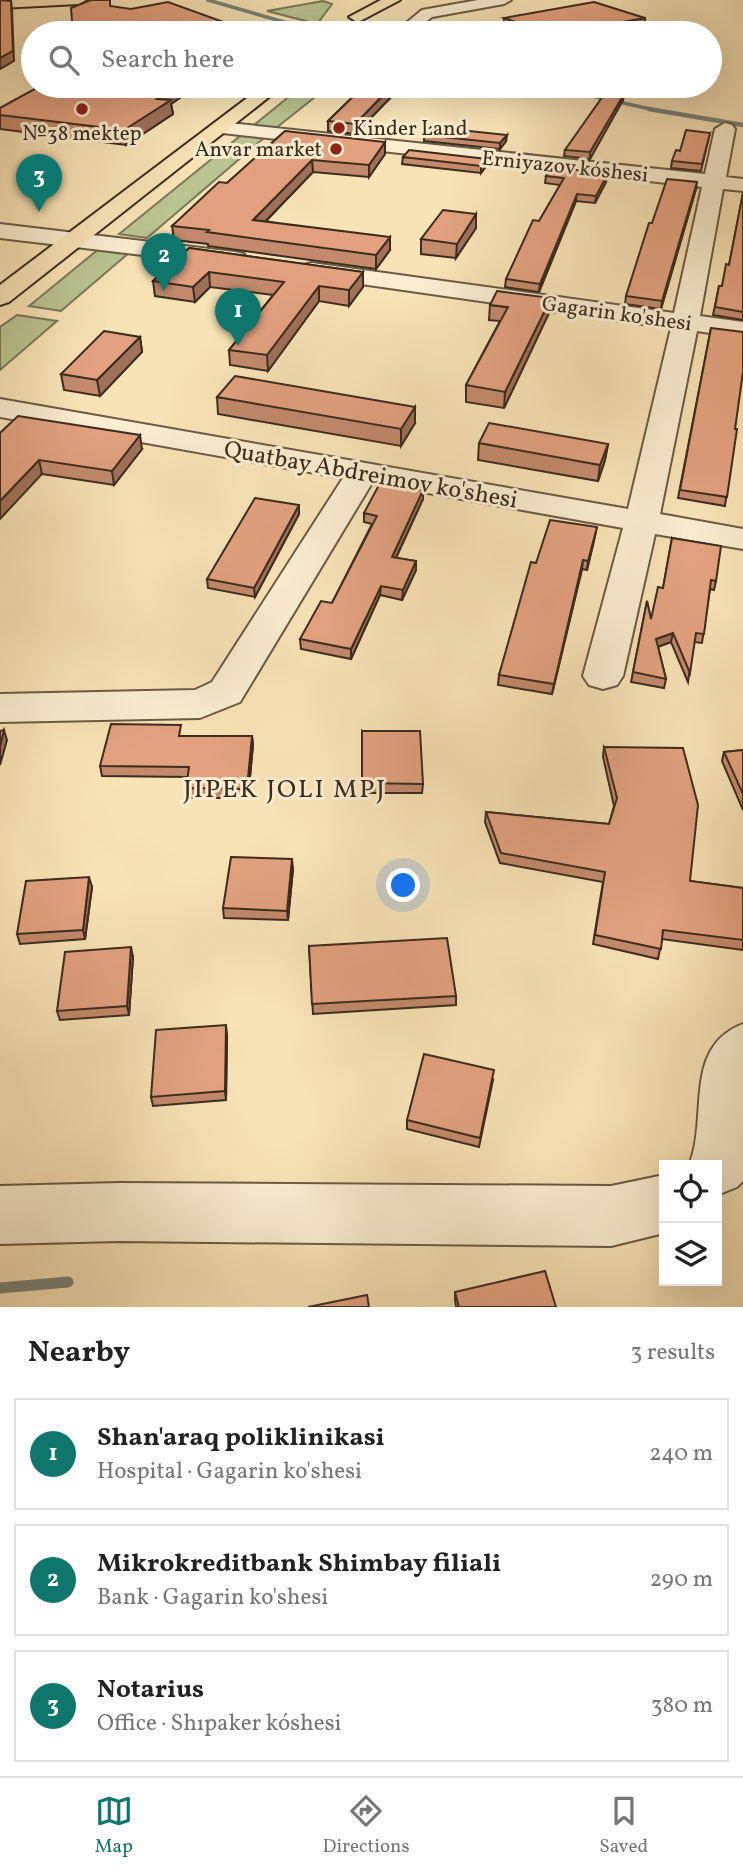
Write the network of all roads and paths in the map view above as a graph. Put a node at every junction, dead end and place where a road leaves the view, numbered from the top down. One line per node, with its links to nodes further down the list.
1 (40, 0): 6 (main road)
2 (79, 0): 6 (main road)
3 (364, 0): 10 (main road)
4 (481, 1): 8 (street)
5 (346, 2): 9 (main road)
6 (0, 3)
7 (392, 6): 8 (street); 11 (main road)
8 (421, 10): 12 (street)
9 (353, 21)
10 (354, 21)
11 (360, 21)
12 (413, 21)
13 (259, 98): 14 (main road)
14 (220, 128): 16 (street, Erniyazov kóshesi); 18 (main road)
15 (725, 129): 16 (street)
16 (729, 183): 22 (street)
17 (0, 232): 18 (street)
18 (76, 238): 19 (street); 21 (main road)
19 (254, 262)
20 (294, 267): 22 (street, Gagarin ko'shesi)
21 (0, 297)
22 (687, 322): 23 (street, Gagarin ko'shesi); 26 (street)
23 (743, 330)
24 (0, 408): 25 (street, Quatbay Abdreimov ko'shesi)
25 (362, 473): 26 (street, Quatbay Abdreimov ko'shesi); 29 (street)
26 (642, 523): 27 (street, Quatbay Abdreimov ko'shesi); 28 (street)
27 (743, 539)
28 (603, 676)
29 (0, 708)
30 (743, 1048): 31 (street)
31 (722, 1161)
32 (659, 1204): 33 (street)
33 (0, 1215)

